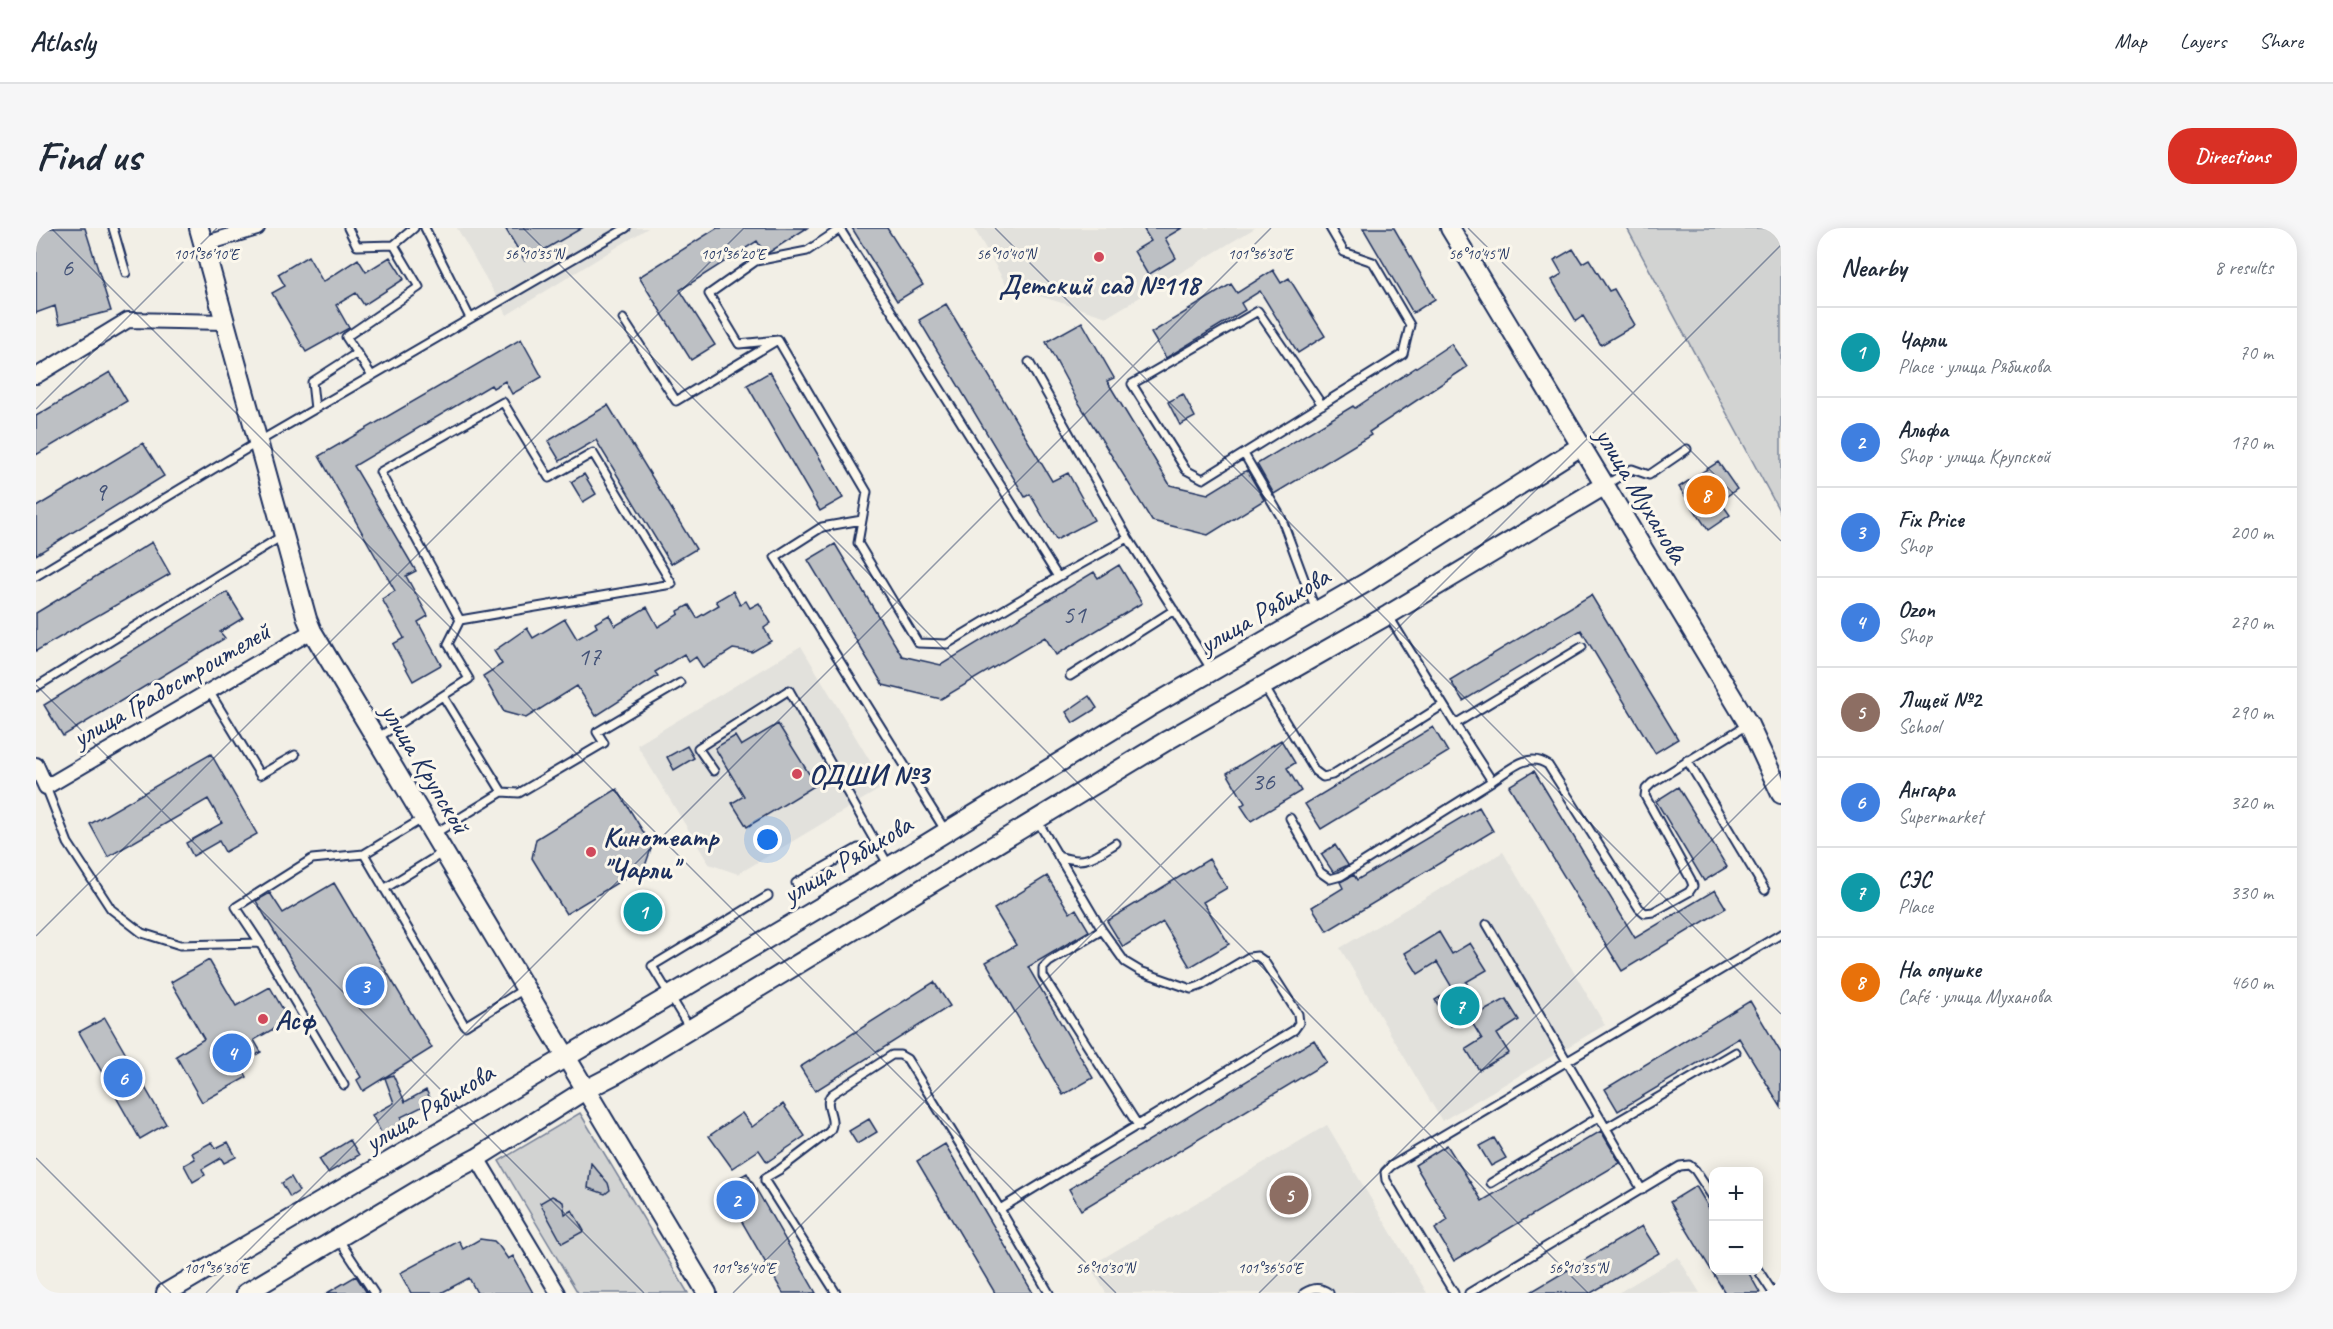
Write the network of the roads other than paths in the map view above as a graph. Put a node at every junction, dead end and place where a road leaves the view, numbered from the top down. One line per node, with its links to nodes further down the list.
1 (113, 228): 11 (lane)
2 (256, 228): 9 (street)
3 (348, 228): 10 (lane)
4 (414, 228): 10 (lane)
5 (425, 228): 12 (lane)
6 (626, 228): 12 (lane)
7 (1330, 228): 20 (lane)
8 (1450, 228): 23 (street, улица Муханова)
9 (201, 236): 14 (street, улица Крупской)
10 (394, 245): 16 (lane)
11 (126, 273)
12 (470, 318): 19 (lane)
13 (622, 319): 15 (lane)
14 (225, 322): 18 (street); 22 (street, улица Крупской)
15 (778, 340): 27 (lane); 31 (lane)
16 (357, 353): 19 (lane); 21 (lane)
17 (1029, 362): 29 (lane)
18 (36, 376)
19 (372, 376): 21 (lane)
20 (1322, 405): 25 (lane); 25 (lane)
21 (315, 409): 22 (lane)
22 (258, 442): 28 (street, улица Крупской); 30 (lane)
23 (1581, 446): 26 (street, улица Муханова); 33 (street, улица Рябикова)
24 (1687, 449): 26 (lane)
25 (1244, 454): 33 (lane)
26 (1605, 485): 34 (street); 47 (street, улица Муханова)
27 (862, 520): 31 (lane); 60 (lane)
28 (284, 535): 36 (street, улица Крупской); 42 (lane)
29 (1128, 538): 31 (lane); 32 (lane)
30 (36, 576)
31 (1058, 577)
32 (1174, 610): 38 (lane); 39 (lane)
33 (1316, 611): 38 (street, улица Рябикова)
34 (1388, 615): 41 (street); 45 (lane)
35 (460, 620): 35 (lane); 44 (lane)
36 (312, 631): 43 (street, улица Градостроителей); 48 (street, улица Крупской)
37 (1582, 647): 46 (lane)
38 (1212, 671): 60 (street, улица Рябикова)
39 (1070, 676)
40 (680, 683): 55 (lane)
41 (1264, 686): 45 (lane); 58 (street)
42 (36, 687)
43 (210, 691): 49 (lane); 54 (street, улица Градостроителей)
44 (443, 696): 48 (lane); 55 (lane)
45 (1443, 705): 46 (lane)
46 (1455, 724): 53 (lane)
47 (1749, 725): 50 (lane); 56 (street, улица Муханова)
48 (377, 738): 59 (street, улица Крупской)
49 (295, 755)
50 (1688, 760): 53 (lane); 68 (lane)
51 (36, 765): 54 (street)
52 (714, 771): 65 (lane)
53 (1492, 781): 57 (lane)
54 (46, 787): 73 (lane)
55 (502, 792): 59 (lane)
56 (1781, 794)
57 (1290, 818)
58 (1036, 820): 64 (lane); 76 (street)
59 (429, 826): 62 (street, улица Крупской); 63 (lane)
60 (946, 832): 65 (street, улица Рябикова)
61 (1116, 843): 64 (lane)
62 (444, 851): 67 (lane); 74 (street, улица Крупской)
63 (364, 854): 67 (lane); 73 (lane)
64 (1058, 856): 71 (lane)
65 (885, 858): 66 (lane); 75 (street, улица Рябикова)
66 (796, 883)
67 (384, 889): 74 (lane)
68 (1766, 890)
69 (768, 896): 75 (lane)
70 (1487, 924): 79 (lane)
71 (1102, 930): 83 (lane); 83 (lane)
72 (1781, 934): 79 (lane)
73 (260, 943): 80 (lane)
74 (526, 988): 78 (street, улица Крупской)
75 (670, 996): 76 (lane); 78 (street, улица Рябикова)
76 (690, 1029): 81 (street)
77 (1736, 1052): 84 (lane)
78 (567, 1056): 81 (street, улица Крупской); 92 (street, улица Рябикова)
79 (1566, 1060): 82 (lane); 101 (lane)
80 (344, 1085)
81 (585, 1090): 85 (street); 96 (street, улица Крупской)
82 (1599, 1117): 84 (lane); 86 (lane)
83 (1139, 1127): 89 (lane)
84 (1605, 1128): 87 (lane)
85 (477, 1158): 90 (street); 95 (street)
86 (1491, 1183)
87 (1642, 1190): 88 (lane); 102 (lane)
88 (1709, 1193)
89 (1000, 1209): 97 (lane); 98 (lane)
90 (338, 1237): 93 (street); 94 (lane)
91 (1761, 1275): 103 (lane)
92 (166, 1293)
93 (246, 1293)
94 (374, 1293)
95 (558, 1293)
96 (707, 1293)
97 (836, 1293)
98 (1049, 1293)
99 (1304, 1293): 100 (lane)
100 (1329, 1293)
101 (1454, 1293)
102 (1469, 1293)
103 (1773, 1293)

